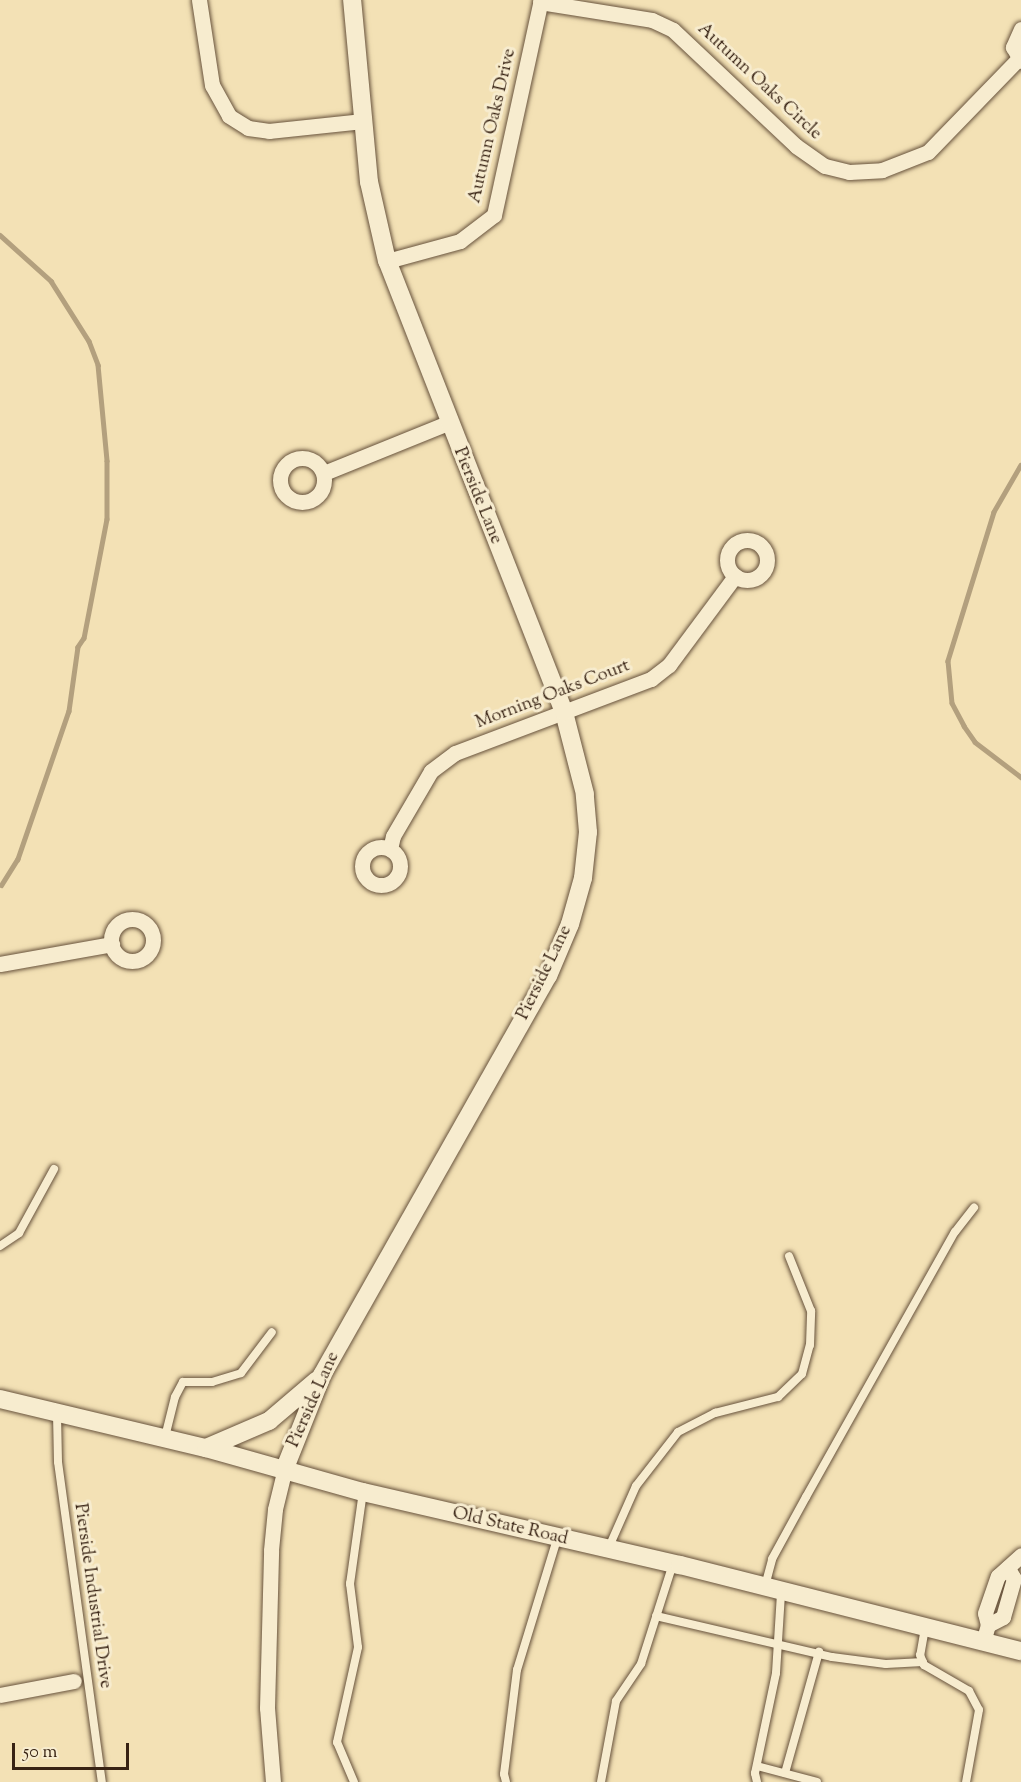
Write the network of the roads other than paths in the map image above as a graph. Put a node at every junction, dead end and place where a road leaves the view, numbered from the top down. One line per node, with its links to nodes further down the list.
1 (199, 0): 6 (street)
2 (352, 0): 6 (street, Pierside Lane)
3 (540, 1): 5 (street, Autumn Oaks Circle); 7 (street, Autumn Oaks Drive)
4 (1021, 29): 5 (street, Autumn Oaks Circle)
5 (1020, 60)
6 (362, 122): 7 (street, Pierside Lane)
7 (387, 261): 8 (street, Pierside Lane)
8 (448, 423): 9 (street); 11 (street, Pierside Lane)
9 (324, 473)
10 (735, 576): 11 (street, Morning Oaks Court)
11 (564, 712): 12 (street, Morning Oaks Court); 20 (street, Pierside Lane)
12 (390, 849)
13 (112, 944): 14 (street)
14 (0, 964)
15 (54, 1170): 17 (lane)
16 (974, 1208): 31 (lane)
17 (0, 1246)
18 (789, 1256): 28 (lane)
19 (272, 1332): 23 (lane)
20 (322, 1375): 24 (street); 25 (street, Pierside Lane)
21 (0, 1399): 22 (street, Old State Road)
22 (57, 1414): 23 (street, Old State Road); 43 (lane, Pierside Industrial Drive)
23 (165, 1439): 24 (street, Old State Road)
24 (206, 1448): 25 (street, Old State Road)
25 (285, 1468): 26 (street, Old State Road); 44 (street, Pierside Lane)
26 (363, 1492): 27 (street, Old State Road); 45 (lane)
27 (557, 1539): 28 (street, Old State Road); 46 (lane)
28 (609, 1549): 30 (street, Old State Road)
29 (1021, 1555): 34 (street)
30 (672, 1564): 31 (street, Old State Road); 32 (lane)
31 (772, 1591): 33 (street, Old State Road); 35 (lane)
32 (656, 1616): 35 (lane); 47 (lane)
33 (925, 1628): 34 (street, Old State Road); 38 (lane)
34 (985, 1634): 37 (street, Old State Road)
35 (777, 1643): 36 (lane); 41 (lane)
36 (819, 1652): 38 (lane); 42 (lane)
37 (1021, 1652)
38 (923, 1662): 50 (lane)
39 (74, 1681): 40 (street)
40 (0, 1695)
41 (757, 1766): 42 (lane); 48 (lane)
42 (785, 1773): 49 (lane)
43 (102, 1782)
44 (273, 1782)
45 (354, 1782)
46 (506, 1782)
47 (601, 1782)
48 (757, 1782)
49 (817, 1782)
50 (966, 1782)

